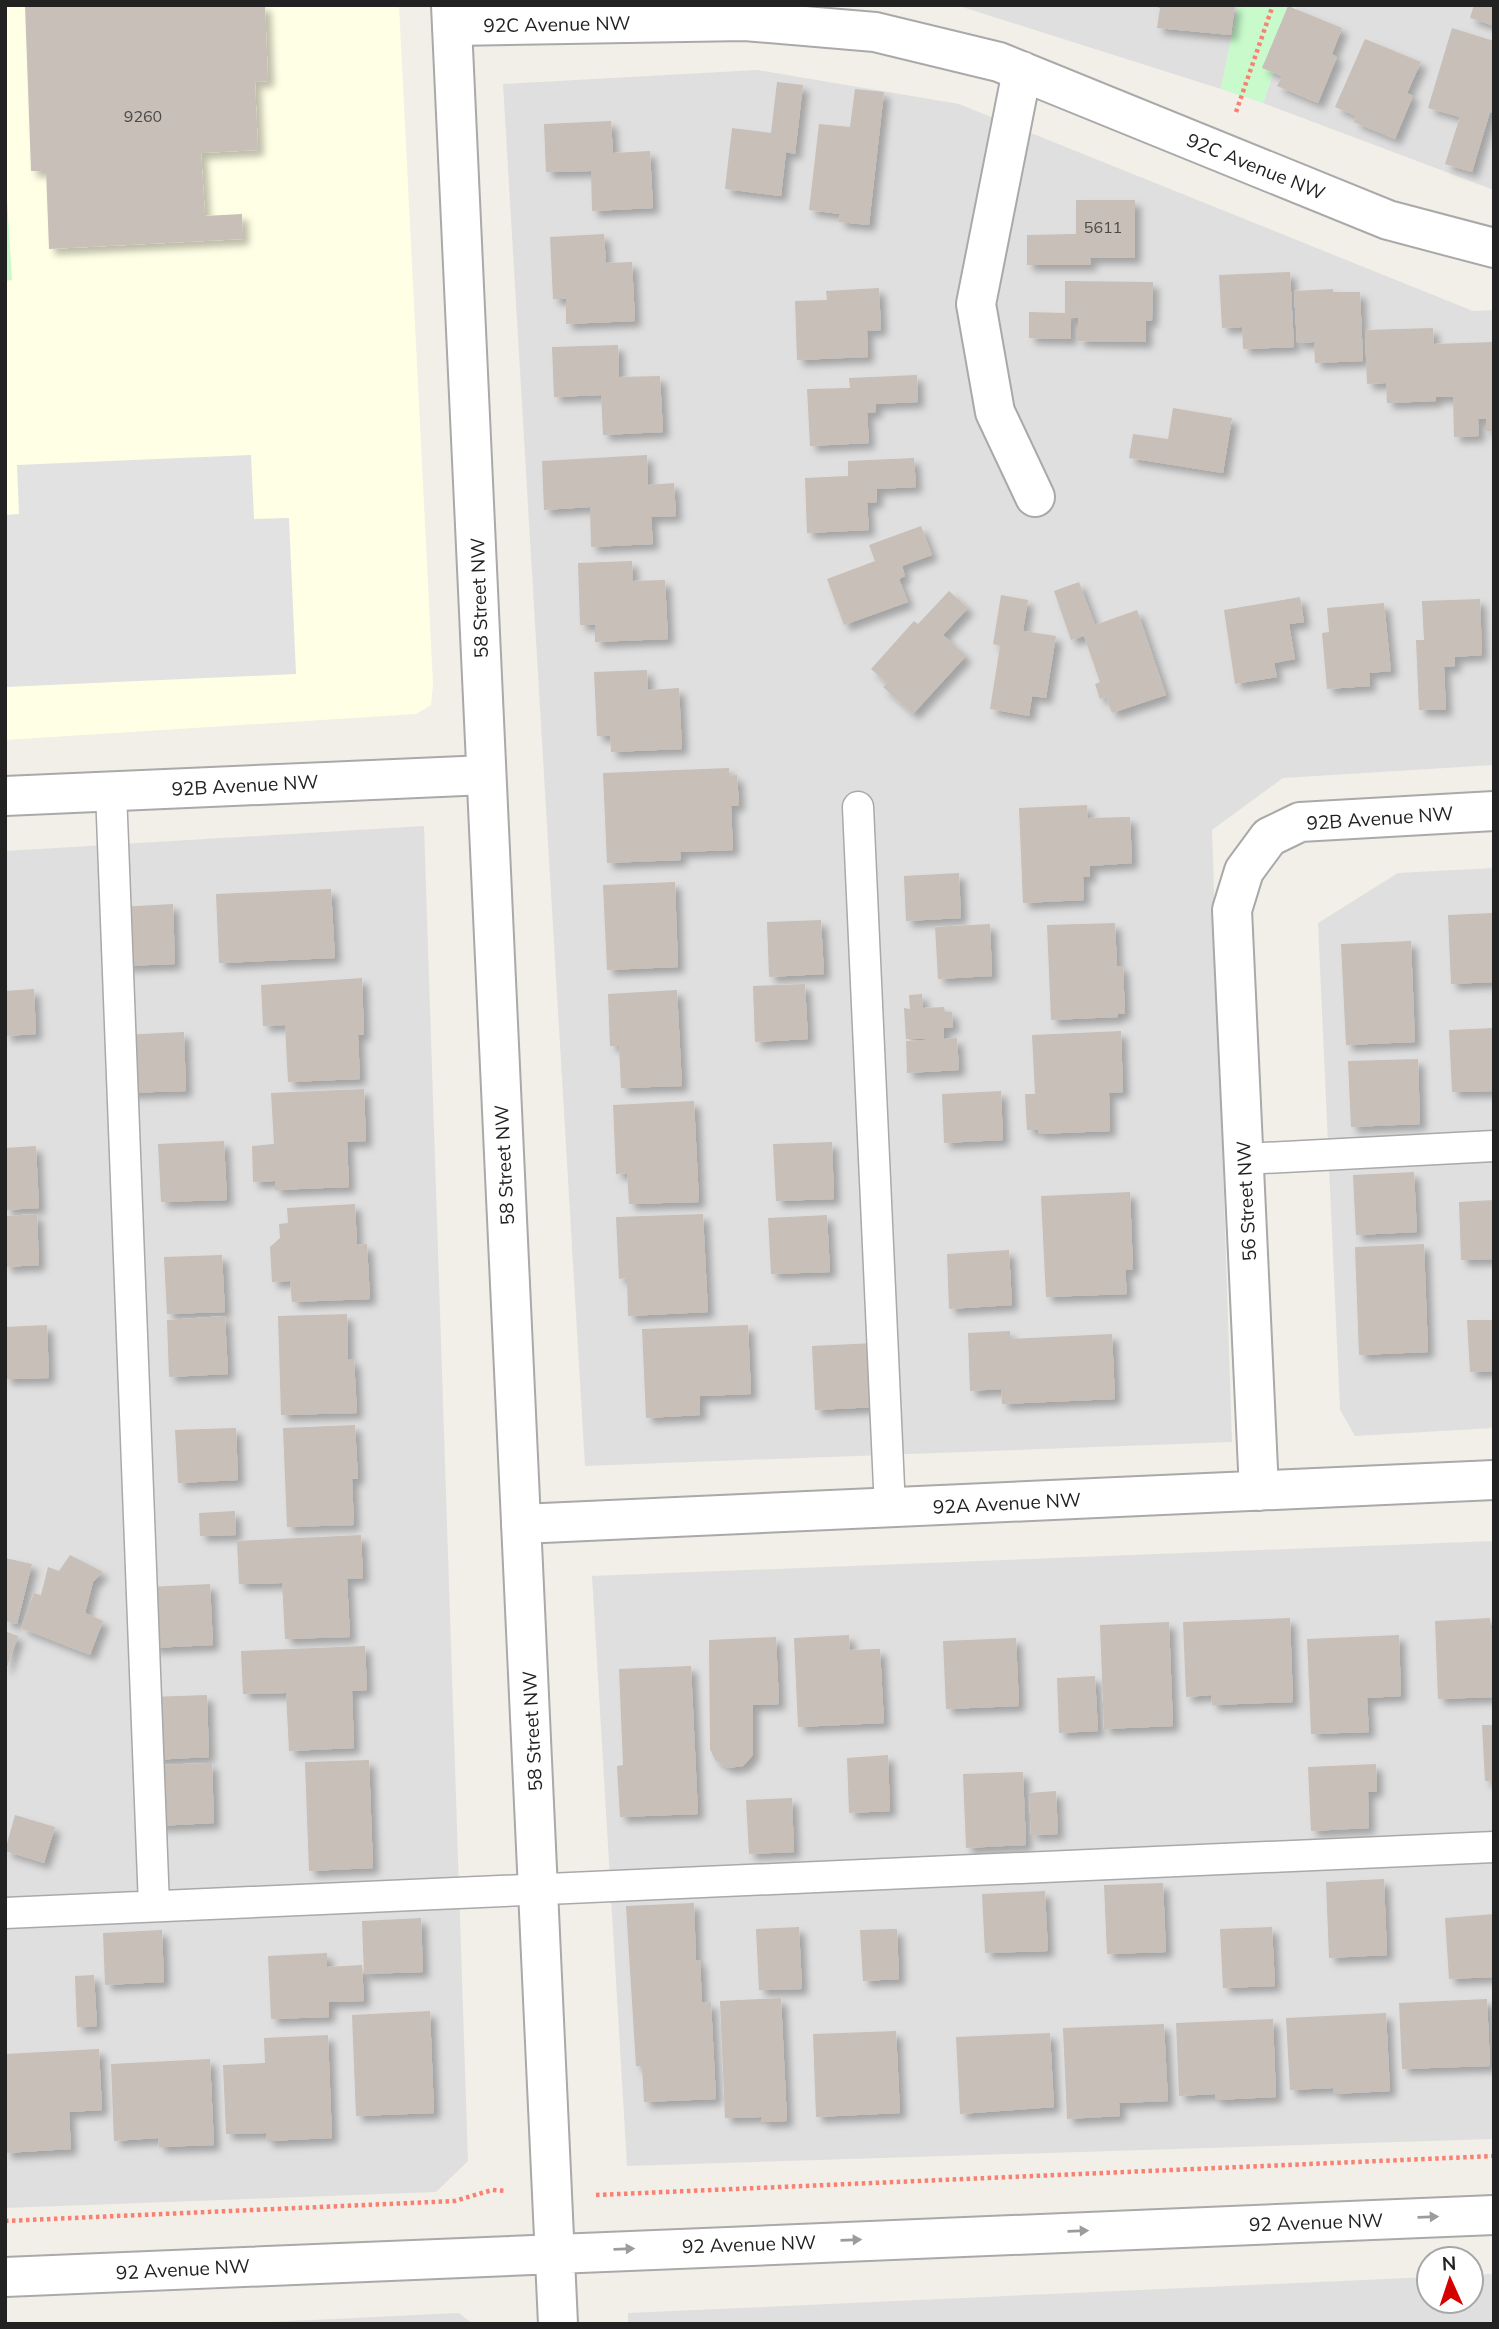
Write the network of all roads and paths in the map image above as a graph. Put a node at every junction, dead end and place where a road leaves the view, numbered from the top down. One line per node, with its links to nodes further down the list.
1 (1273, 5): 5 (path)
2 (744, 13): 3 (street, 92C Avenue NW); 4 (street, 92C Avenue NW)
3 (452, 15): 8 (street, 58 Street NW)
4 (1022, 71): 5 (street, 92C Avenue NW); 7 (street)
5 (1222, 152): 6 (street, 92C Avenue NW)
6 (1494, 248)
7 (1035, 497)
8 (486, 775): 9 (street, 92B Avenue NW); 19 (street, 58 Street NW)
9 (111, 791): 10 (street, 92B Avenue NW); 22 (lane)
10 (5, 796)
11 (858, 807): 18 (lane)
12 (1494, 811): 13 (street, 92B Avenue NW)
13 (1232, 910): 15 (street, 56 Street NW)
14 (1494, 1146): 15 (lane)
15 (1244, 1159): 17 (street, 56 Street NW)
16 (1494, 1480): 17 (street, 92A Avenue NW)
17 (1259, 1491): 18 (street, 92A Avenue NW)
18 (890, 1509): 19 (street, 92A Avenue NW)
19 (521, 1524): 21 (street, 58 Street NW)
20 (1494, 1847): 21 (lane)
21 (540, 1890): 22 (lane); 29 (street, 58 Street NW)
22 (153, 1906): 23 (lane)
23 (5, 1913)
24 (1494, 2156): 26 (path)
25 (492, 2190): 28 (path)
26 (600, 2196)
27 (1494, 2214): 29 (street, 92 Avenue NW, one-way to 27)
28 (5, 2221)
29 (555, 2252): 30 (street, 92 Avenue NW); 31 (street, 58 Street NW)
30 (5, 2277)
31 (558, 2324)

